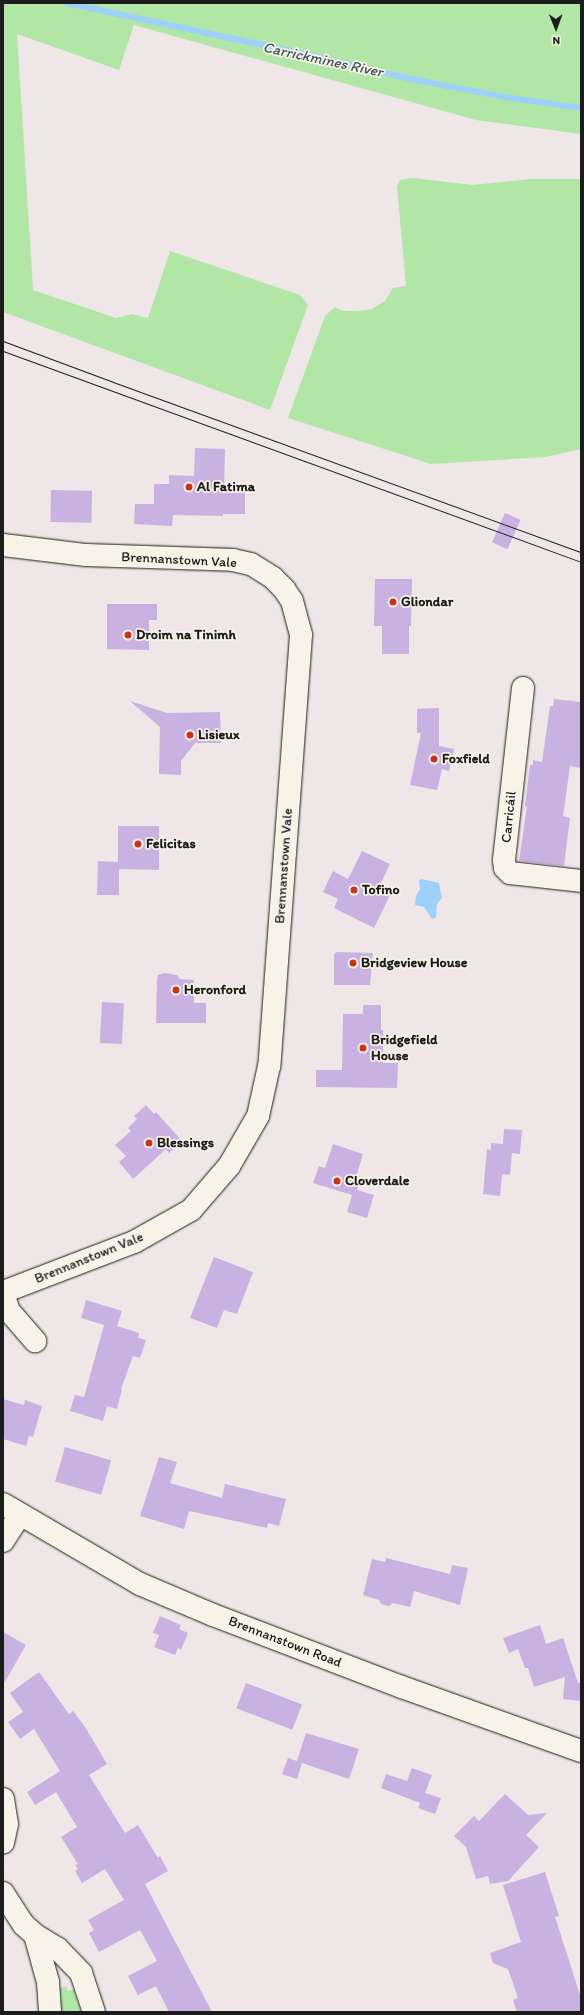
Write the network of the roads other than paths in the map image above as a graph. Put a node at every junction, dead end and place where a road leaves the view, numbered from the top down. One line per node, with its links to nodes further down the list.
1 (3, 544): 4 (street, Brennanstown Vale)
2 (523, 688): 3 (street, Carricáil)
3 (581, 881)
4 (3, 1293): 5 (street)
5 (35, 1341)
6 (12, 1510): 7 (street); 8 (street, Brennanstown Road)
7 (3, 1541)
8 (581, 1751)
9 (3, 1799): 10 (street)
10 (3, 1843)
11 (3, 1893): 12 (street)
12 (35, 1935): 13 (street); 14 (street)
13 (50, 2012)
14 (94, 2012)

